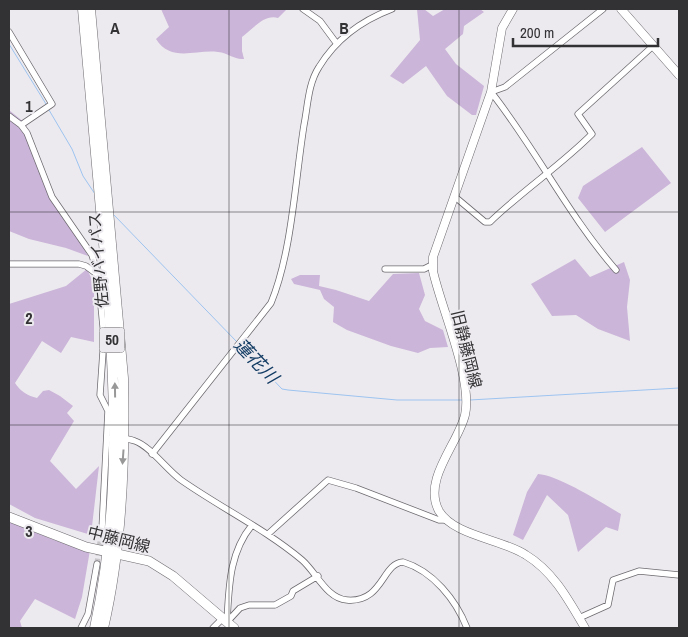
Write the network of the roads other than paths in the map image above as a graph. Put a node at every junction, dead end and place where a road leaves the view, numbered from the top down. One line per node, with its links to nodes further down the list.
1 (83, 9): 22 (highway, 佐野バイパス / 50, one-way to 1)
2 (90, 9): 22 (highway, 佐野バイパス / 50)
3 (304, 9): 9 (street)
4 (392, 9): 9 (street)
5 (513, 9): 12 (street, 旧静藤岡線)
6 (603, 9): 12 (street)
7 (621, 9): 10 (street)
8 (9, 32): 14 (street)
9 (337, 44): 23 (street)
10 (653, 46): 11 (street); 15 (street)
11 (679, 76)
12 (491, 92): 15 (street); 16 (street, 旧静藤岡線)
13 (9, 116): 14 (street)
14 (21, 125): 21 (street)
15 (546, 174): 16 (street); 20 (street)
16 (454, 196): 18 (street, 旧静藤岡線)
17 (9, 264): 21 (street)
18 (432, 265): 19 (street); 25 (street, 旧静藤岡線)
19 (386, 270)
20 (616, 270)
21 (98, 276): 22 (street)
22 (116, 439): 23 (street); 27 (street); 29 (highway, 佐野バイパス / 50)
23 (152, 454): 26 (street)
24 (9, 517): 29 (main road, 中藤岡線)
25 (447, 520): 28 (street); 33 (street)
26 (252, 525): 28 (street); 34 (street)
27 (102, 529)
28 (268, 534): 32 (street)
29 (111, 554): 34 (main road, 中藤岡線); 36 (highway, 佐野バイパス / 50); 37 (highway, 佐野バイパス / 50)
30 (98, 564): 35 (street)
31 (679, 575): 33 (street)
32 (318, 576): 34 (street); 40 (street)
33 (579, 618): 41 (street)
34 (225, 620): 38 (street); 39 (main road, 中藤岡線)
35 (81, 628)
36 (95, 628)
37 (103, 628)
38 (213, 628)
39 (234, 628)
40 (467, 628)
41 (585, 628)

